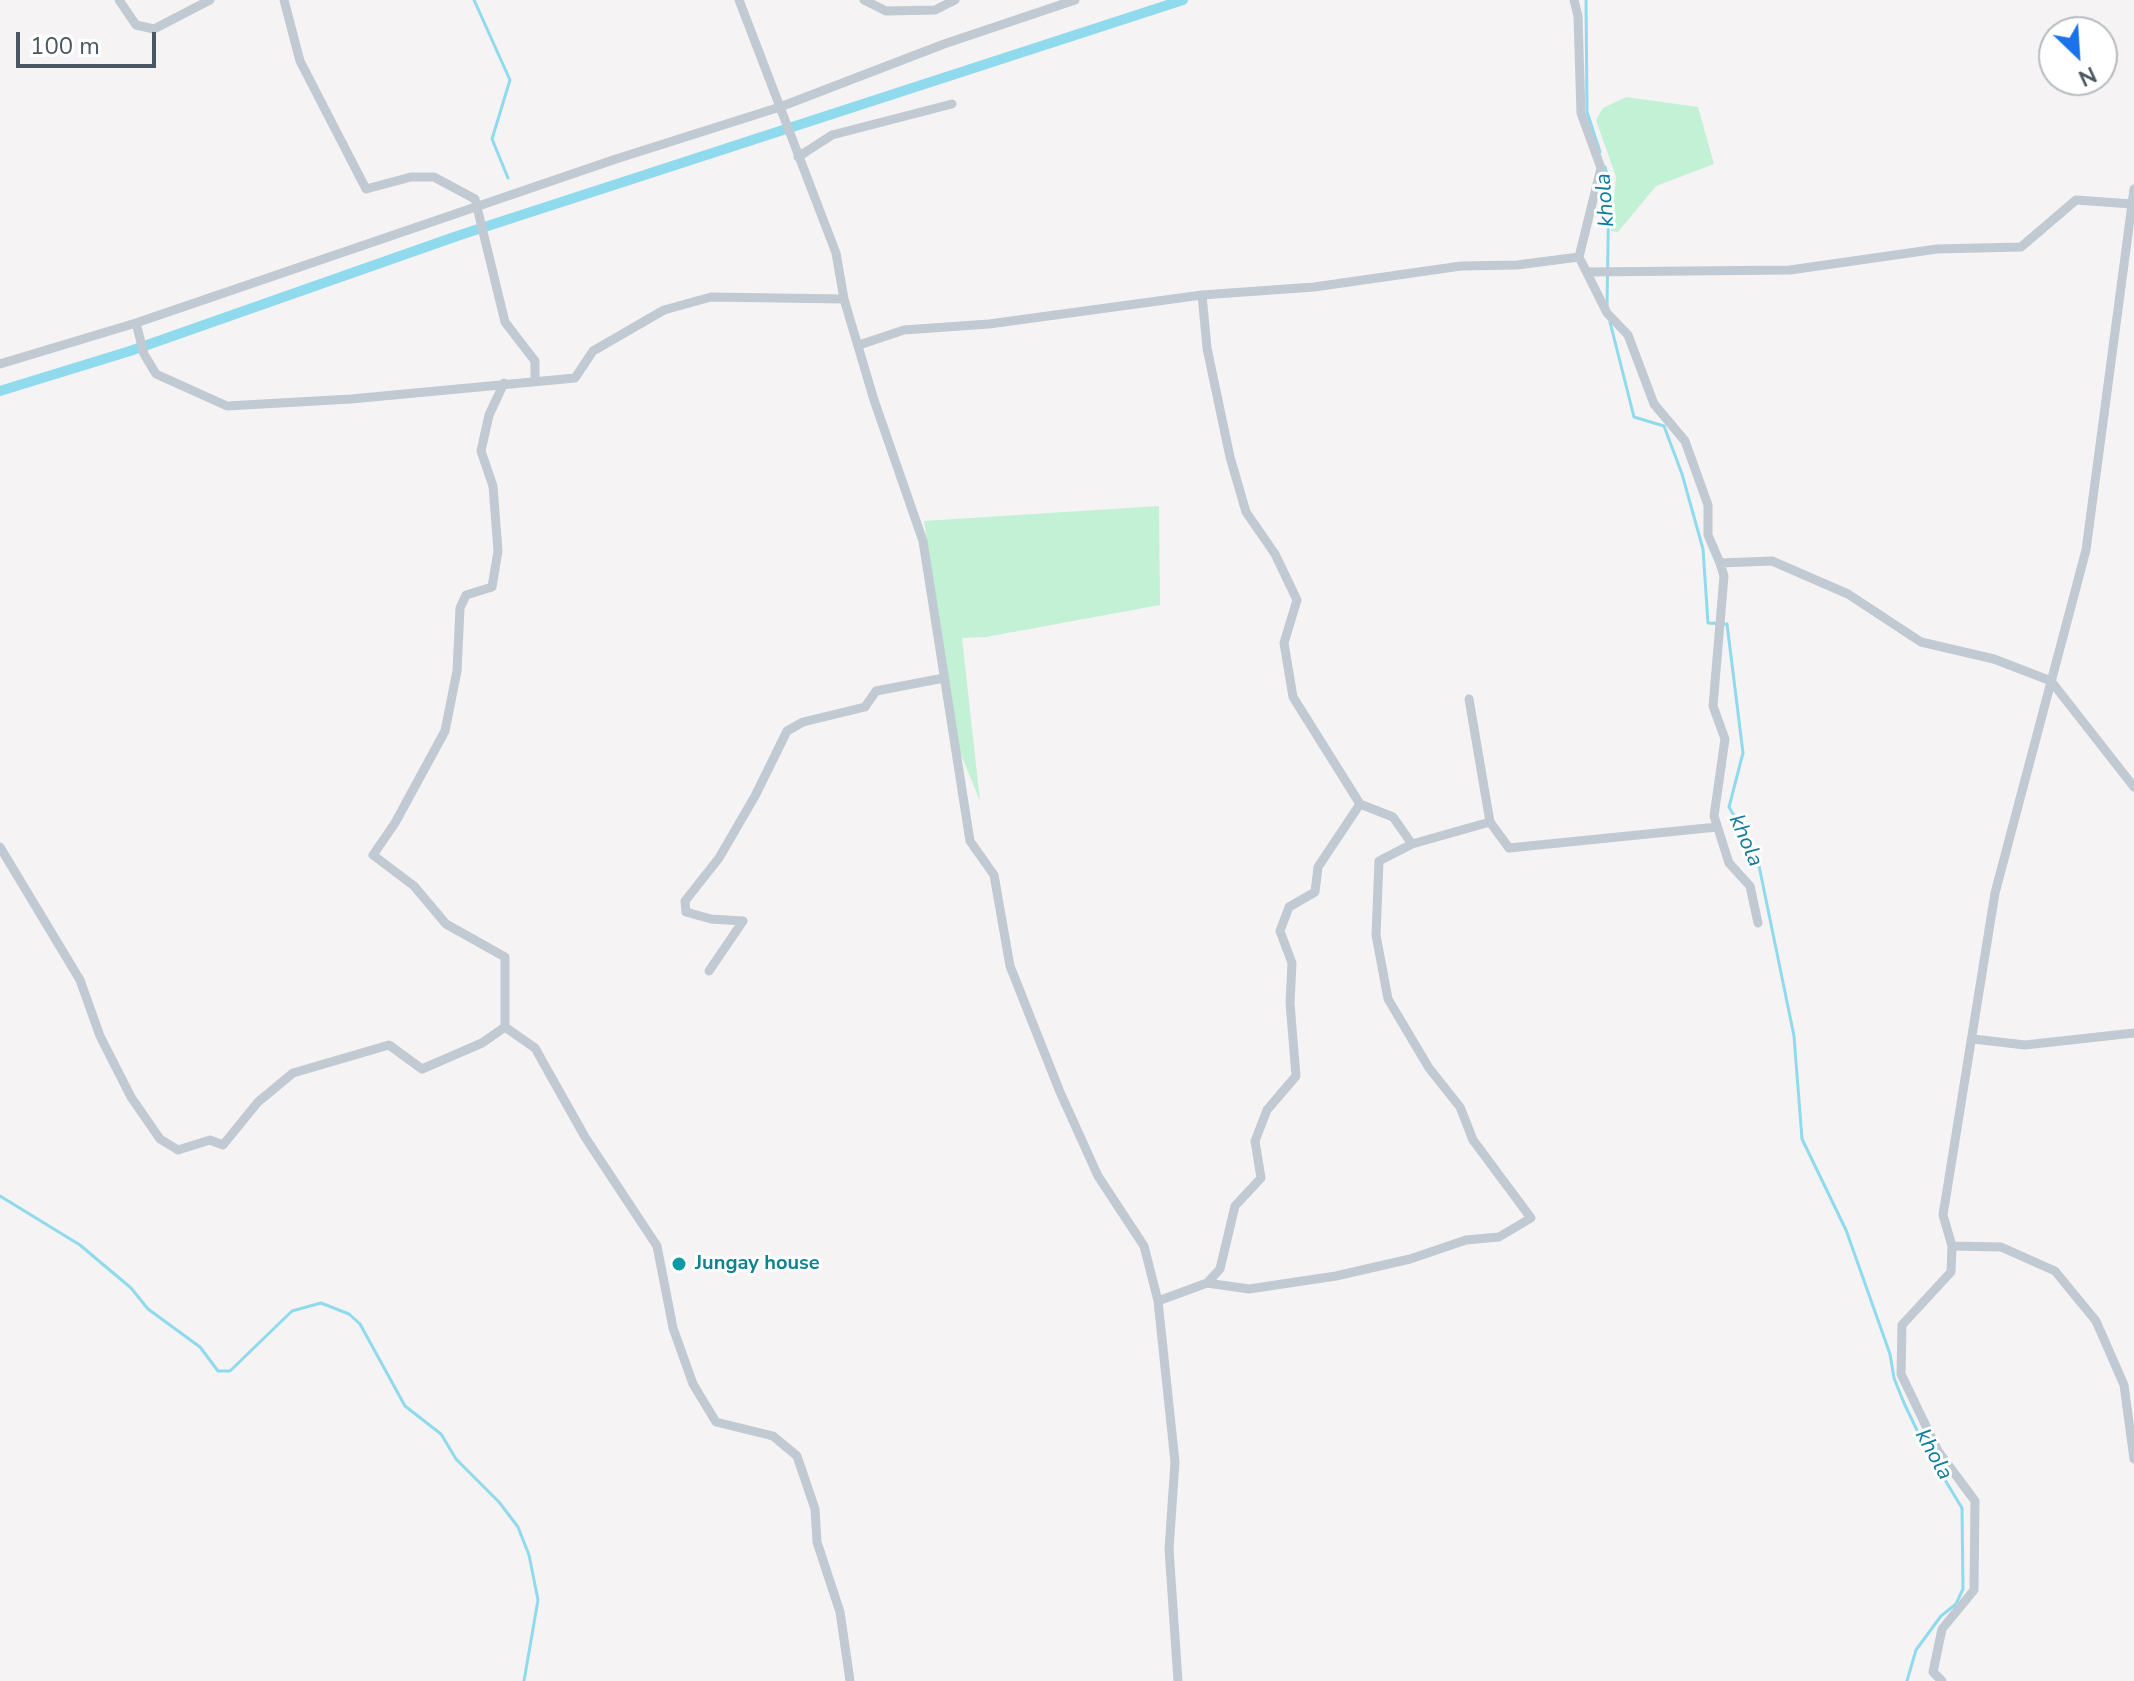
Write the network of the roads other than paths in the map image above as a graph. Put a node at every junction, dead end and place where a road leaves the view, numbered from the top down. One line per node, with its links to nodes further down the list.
1 (119, 0): 2 (street)
2 (210, 0)
3 (284, 0): 14 (street)
4 (739, 0): 10 (street)
5 (864, 0): 6 (street)
6 (955, 0)
7 (1075, 0): 10 (street)
8 (1574, 0): 15 (street)
9 (952, 104): 11 (street)
10 (780, 107): 11 (street); 14 (street)
11 (798, 157): 18 (street)
12 (2134, 189): 13 (street)
13 (2132, 204): 16 (street); 26 (street)
14 (475, 208): 19 (street); 22 (street)
15 (1579, 257): 16 (street); 17 (street)
16 (1587, 272): 24 (street)
17 (1202, 295): 20 (street); 29 (street)
18 (844, 299): 20 (street); 22 (street)
19 (136, 327): 21 (street); 23 (street)
20 (859, 345): 25 (street)
21 (0, 364)
22 (535, 380): 23 (street)
23 (504, 383): 36 (street)
24 (1720, 563): 26 (street); 31 (street)
25 (944, 678): 35 (street); 41 (street)
26 (2051, 681): 28 (street); 38 (street)
27 (1469, 699): 30 (street)
28 (2134, 787)
29 (1360, 804): 32 (street); 40 (street)
30 (1490, 822): 31 (street); 32 (street)
31 (1717, 827): 34 (street)
32 (1412, 844): 40 (street)
33 (0, 847): 36 (street)
34 (1758, 923)
35 (709, 971)
36 (505, 1027): 43 (street)
37 (2134, 1033): 38 (street)
38 (1973, 1039): 39 (street)
39 (1952, 1246): 42 (street); 45 (street)
40 (1207, 1283): 41 (street)
41 (1158, 1301): 44 (street)
42 (2134, 1459)
43 (850, 1681)
44 (1178, 1681)
45 (1942, 1681)

